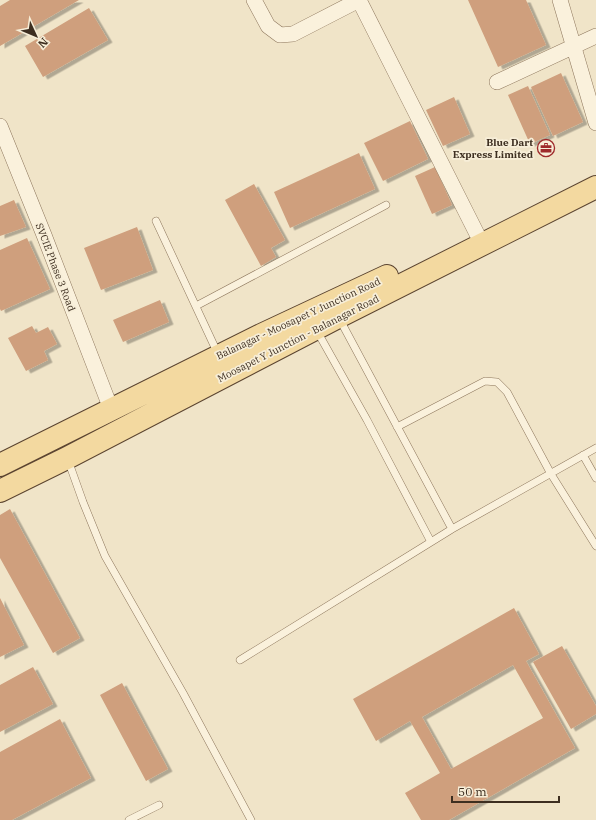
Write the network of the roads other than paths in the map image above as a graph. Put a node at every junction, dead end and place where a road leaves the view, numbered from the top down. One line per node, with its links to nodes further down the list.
1 (254, 0): 2 (street)
2 (359, 0): 13 (street)
3 (560, 0): 5 (street)
4 (596, 36): 5 (street)
5 (573, 48): 6 (street); 7 (street)
6 (497, 82)
7 (596, 123)
8 (0, 126): 18 (street, SVCIE Phase 3 Road)
9 (596, 170): 13 (main road, Balanagar - Moosapet Y Junction Road)
10 (596, 187): 15 (main road, Moosapet Y Junction - Balanagar Road)
11 (386, 205): 14 (lane)
12 (156, 222): 14 (lane)
13 (477, 234): 17 (main road, Balanagar - Moosapet Y Junction Road)
14 (196, 306): 17 (lane)
15 (338, 317): 16 (main road, Moosapet Y Junction - Balanagar Road); 19 (lane)
16 (315, 329): 22 (main road, Moosapet Y Junction - Balanagar Road); 28 (lane)
17 (219, 356): 18 (main road, Balanagar - Moosapet Y Junction Road)
18 (111, 409): 23 (main road, Balanagar - Moosapet Y Junction Road)
19 (398, 427): 24 (lane); 27 (lane)
20 (596, 448): 21 (lane)
21 (583, 455): 24 (lane); 25 (lane)
22 (67, 458): 26 (main road, Moosapet Y Junction - Balanagar Road); 33 (lane)
23 (0, 465)
24 (550, 474): 27 (lane); 29 (lane)
25 (596, 478)
26 (0, 491)
27 (452, 529): 28 (lane)
28 (431, 542): 30 (lane)
29 (596, 546)
30 (240, 660)
31 (159, 805): 32 (lane)
32 (129, 820)
33 (251, 820)

